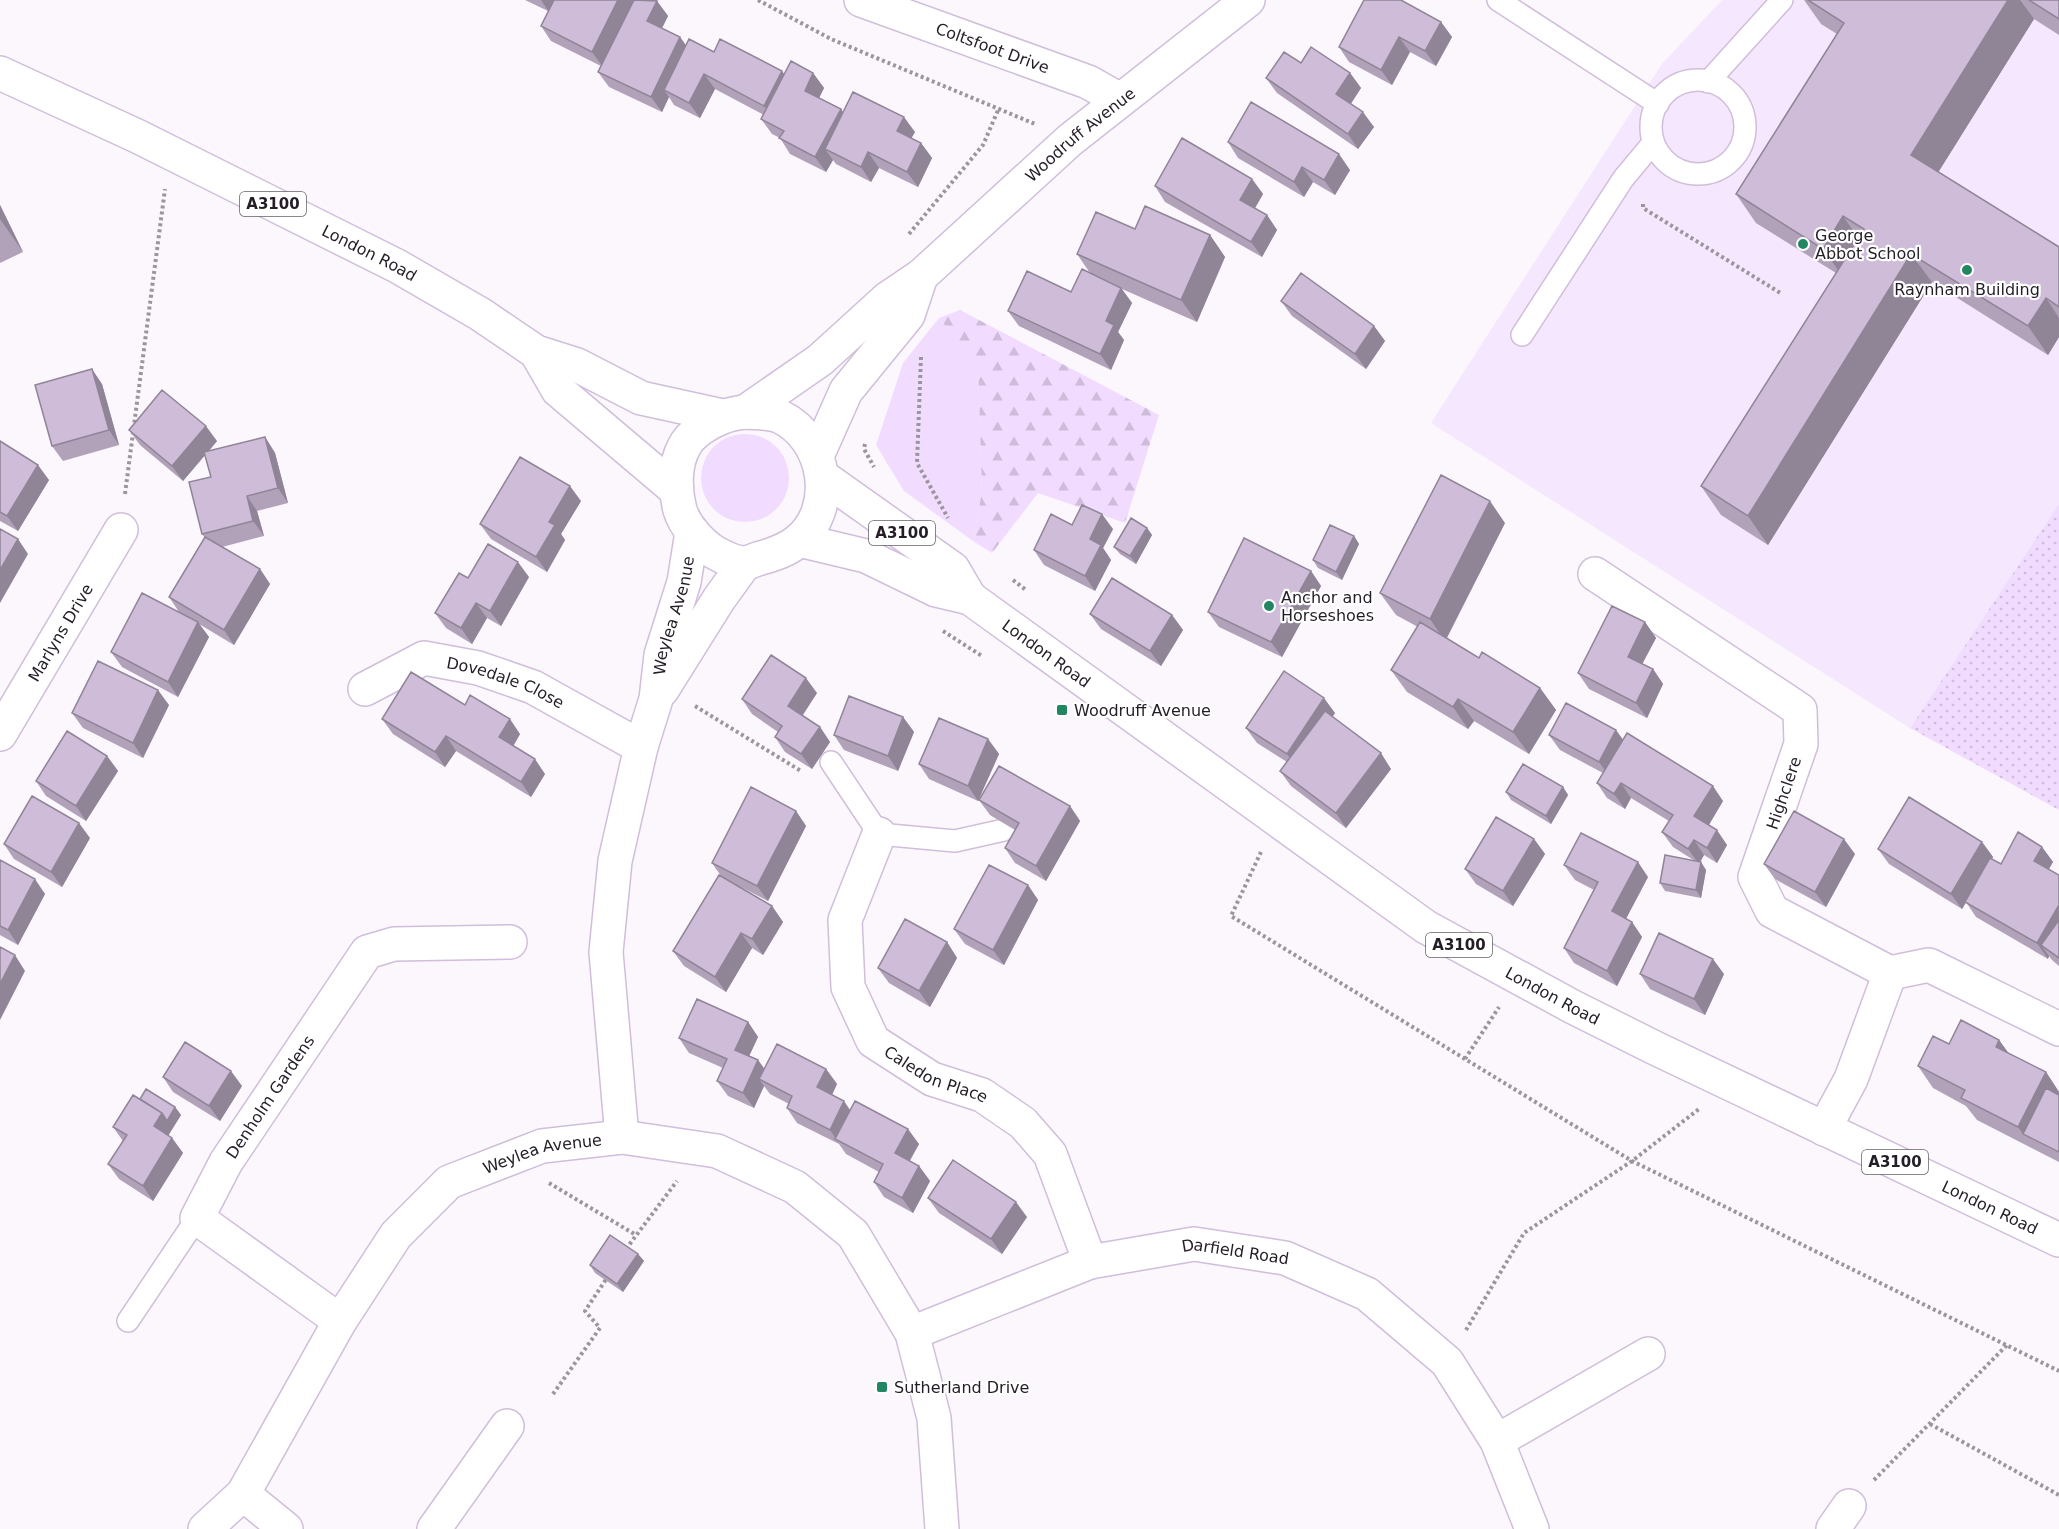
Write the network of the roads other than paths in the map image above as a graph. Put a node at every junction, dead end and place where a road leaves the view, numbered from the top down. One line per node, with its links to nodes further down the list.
1 (861, 0): 7 (street, Coltsfoot Drive)
2 (1248, 0): 7 (street, Woodruff Avenue)
3 (1498, 0): 8 (lane)
4 (1782, 0): 6 (lane)
5 (0, 73): 12 (street, London Road / A3100)
6 (1708, 82): 8 (lane); 9 (lane)
7 (1120, 100): 10 (street, Woodruff Avenue)
8 (1658, 104): 9 (lane)
9 (1653, 143): 11 (lane)
10 (921, 276): 13 (street, Woodruff Avenue); 14 (street, Woodruff Avenue)
11 (1522, 335)
12 (536, 352): 13 (street, London Road / A3100); 15 (street, London Road / A3100)
13 (734, 414): 14 (street); 15 (street)
14 (820, 467): 18 (street); 21 (street, London Road / A3100)
15 (676, 490): 17 (street)
16 (121, 530): 24 (street, Marlyns Drive)
17 (692, 532): 19 (street); 23 (street, Weylea Avenue)
18 (799, 540): 19 (street); 21 (street, London Road / A3100)
19 (745, 563): 23 (street, Weylea Avenue)
20 (1595, 574): 30 (street, Highclere)
21 (970, 598): 32 (street, London Road / A3100)
22 (365, 689): 25 (street, Dovedale Close)
23 (656, 699): 25 (street, Weylea Avenue)
24 (0, 734)
25 (641, 747): 33 (street, Weylea Avenue)
26 (836, 770): 28 (lane)
27 (1004, 830): 28 (lane)
28 (879, 834): 36 (street, Caledon Place)
29 (510, 942): 34 (street, Denholm Gardens)
30 (1890, 973): 31 (street); 32 (street)
31 (2059, 1029)
32 (1824, 1128): 35 (street, London Road / A3100)
33 (622, 1137): 38 (street, Weylea Avenue); 39 (street)
34 (197, 1218): 37 (lane); 38 (street)
35 (2059, 1240)
36 (1090, 1262): 39 (street, Darfield Road); 42 (street, Darfield Road)
37 (128, 1321)
38 (340, 1321): 43 (street, Weylea Avenue)
39 (912, 1333): 47 (street)
40 (1648, 1354): 42 (street)
41 (507, 1425): 46 (street)
42 (1497, 1441): 48 (street, Darfield Road)
43 (243, 1494): 44 (street, Weylea Avenue); 45 (street)
44 (205, 1529)
45 (286, 1529)
46 (434, 1529)
47 (942, 1529)
48 (1532, 1529)

